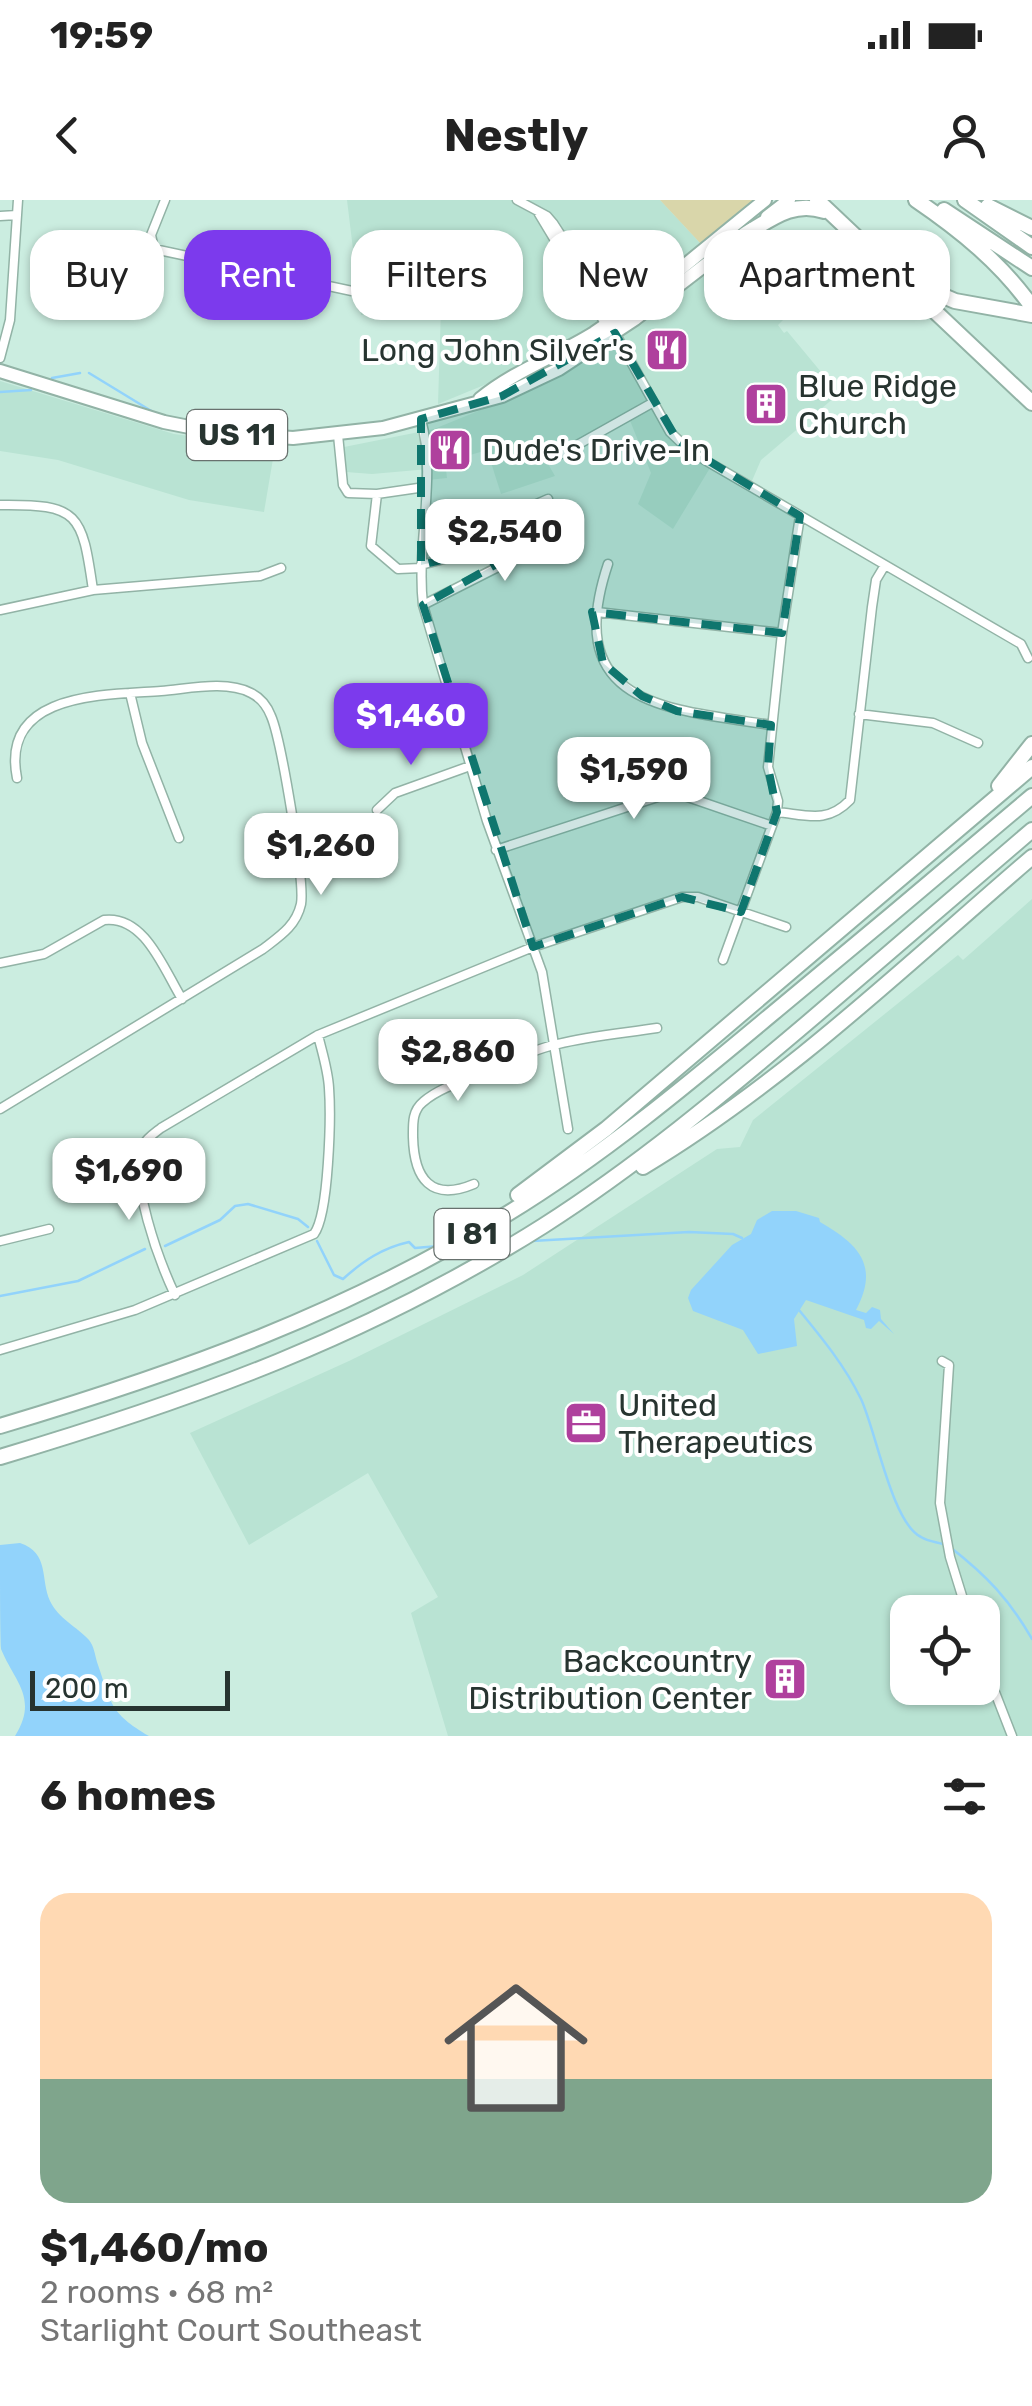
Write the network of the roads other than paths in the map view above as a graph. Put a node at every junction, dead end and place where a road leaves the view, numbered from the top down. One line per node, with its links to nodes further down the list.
1 (18, 200): 12 (street)
2 (165, 200): 21 (street)
3 (518, 200): 25 (street)
4 (766, 200): 25 (main road, US 11)
5 (789, 200): 15 (main road, US 11)
6 (817, 200): 11 (highway)
7 (916, 200): 23 (highway)
8 (926, 200): 20 (highway)
9 (965, 200): 18 (highway)
10 (976, 200): 14 (highway)
11 (830, 213): 16 (highway); 17 (highway)
12 (16, 215): 13 (street); 26 (street)
13 (0, 216)
14 (1032, 228)
15 (750, 230)
16 (752, 230)
17 (848, 230)
18 (1032, 247)
19 (704, 262): 25 (main road, US 11)
20 (1032, 268)
21 (351, 291)
22 (950, 298): 23 (highway)
23 (1031, 308)
24 (943, 320): 29 (highway)
25 (612, 325): 28 (street); 30 (main road, US 11)
26 (0, 358)
27 (0, 371): 31 (main road, US 11)
28 (652, 403): 32 (street); 37 (street)
29 (1032, 403)
30 (421, 419): 31 (main road, US 11); 33 (street)
31 (338, 434): 34 (street)
32 (554, 458)
33 (425, 487): 34 (street); 43 (street)
34 (376, 494): 43 (street)
35 (548, 499): 39 (street)
36 (0, 505): 45 (street)
37 (800, 516): 42 (street); 49 (street)
38 (562, 522): 40 (street)
39 (489, 536): 40 (street); 43 (street)
40 (506, 553): 46 (street)
41 (608, 564): 48 (street)
42 (884, 565): 50 (street); 52 (street)
43 (421, 567): 46 (street)
44 (281, 568): 45 (street)
45 (93, 590): 47 (street)
46 (423, 606): 56 (street)
47 (0, 610)
48 (596, 612): 49 (street); 53 (street)
49 (782, 633): 53 (street)
50 (1028, 658)
51 (130, 693): 58 (street); 65 (street); 73 (street)
52 (859, 714): 54 (street); 62 (street)
53 (772, 725): 62 (street)
54 (978, 743)
55 (1032, 744): 60 (highway)
56 (470, 766): 61 (street); 66 (street)
57 (1032, 766): 60 (highway)
58 (17, 778)
59 (1032, 796): 84 (highway, I 81)
60 (984, 807): 84 (highway)
61 (378, 810)
62 (777, 812): 63 (street)
63 (772, 826): 66 (street); 68 (street)
64 (1032, 830): 80 (highway, I 81)
65 (180, 838)
66 (496, 850): 70 (street)
67 (1032, 857): 80 (highway)
68 (741, 912): 69 (street); 70 (street); 71 (street)
69 (786, 927)
70 (533, 947): 75 (street); 76 (street)
71 (723, 960)
72 (0, 963): 73 (street)
73 (182, 999): 77 (street)
74 (658, 1028): 76 (street)
75 (318, 1034): 83 (street); 83 (street)
76 (554, 1044): 78 (street); 79 (street)
77 (0, 1109)
78 (568, 1129)
79 (474, 1184)
80 (581, 1201): 88 (highway, I 81)
81 (49, 1229): 82 (street)
82 (0, 1241)
83 (175, 1295): 85 (street)
84 (316, 1316): 87 (highway, I 81)
85 (0, 1350)
86 (942, 1361): 89 (street)
87 (0, 1426)
88 (0, 1457)
89 (962, 1595)
90 (1000, 1705): 91 (street)
91 (1012, 1736)

